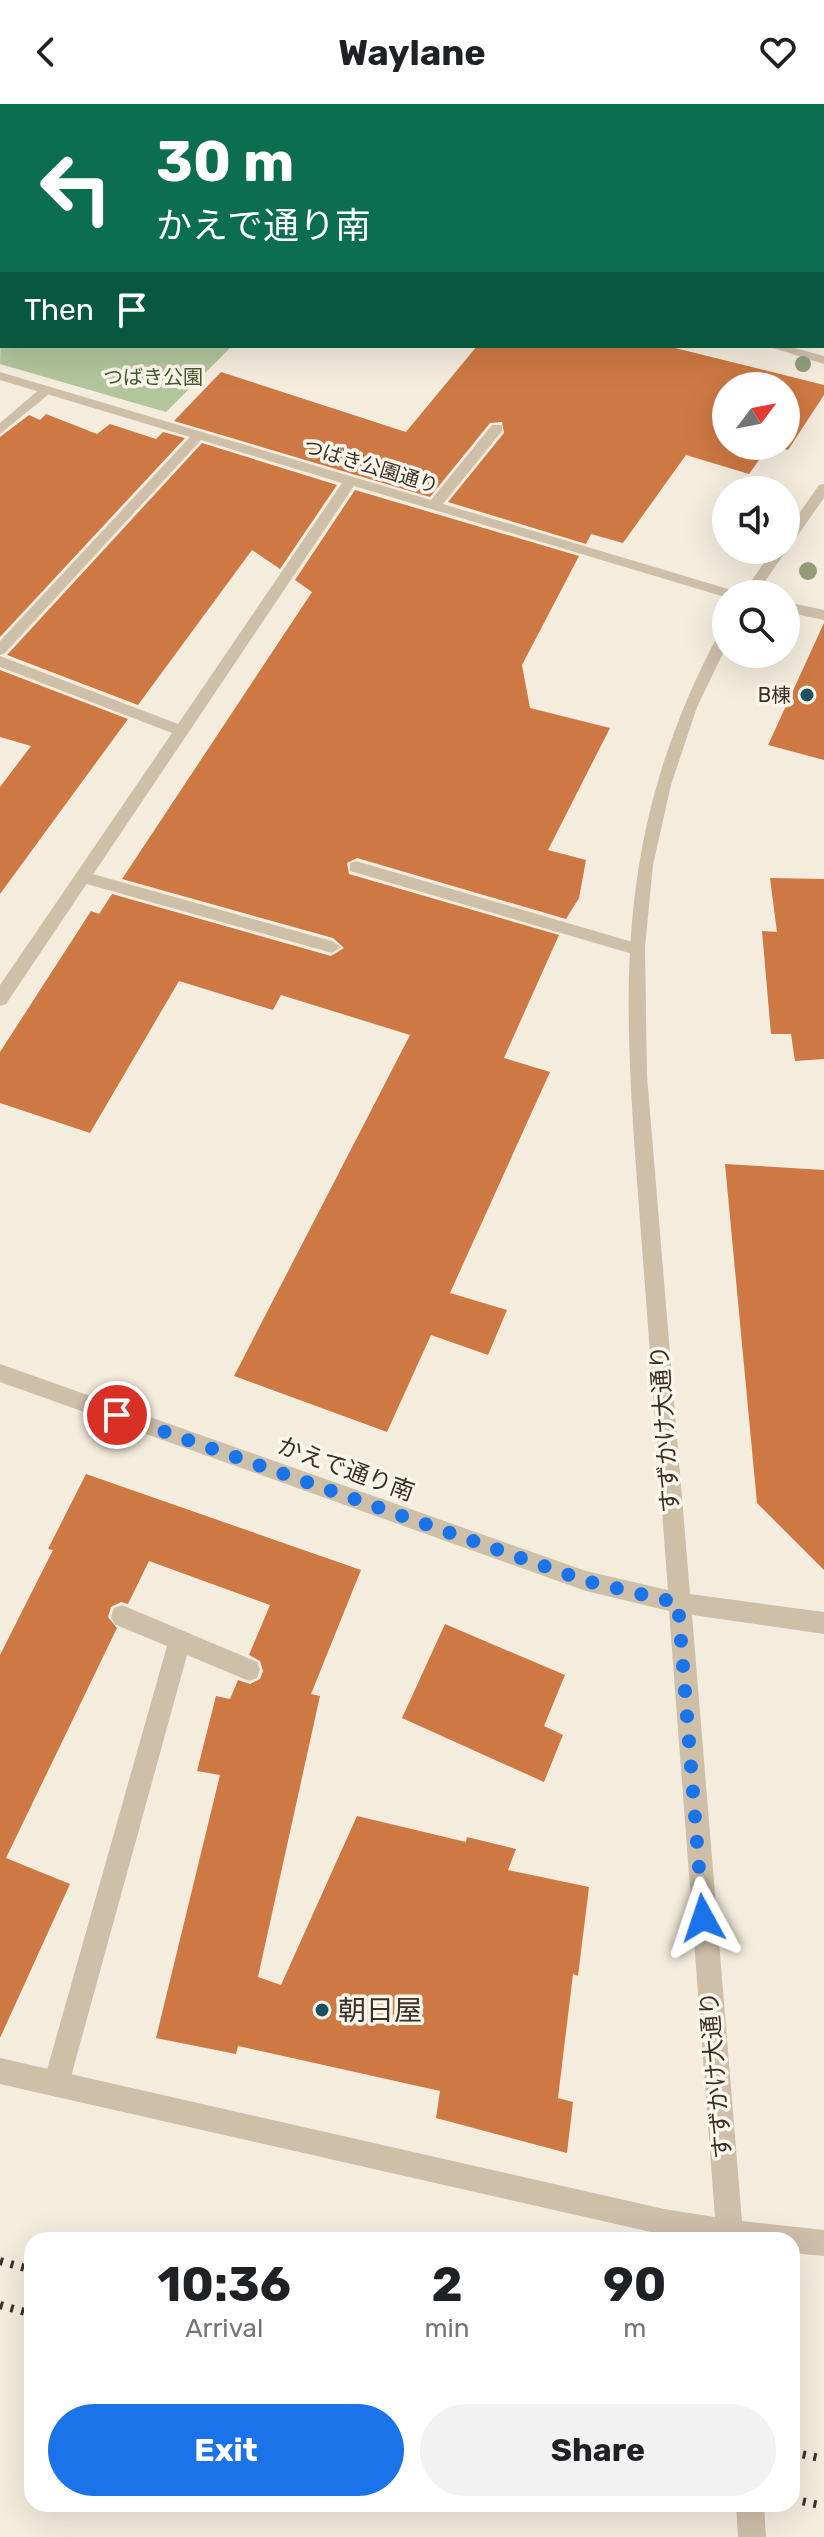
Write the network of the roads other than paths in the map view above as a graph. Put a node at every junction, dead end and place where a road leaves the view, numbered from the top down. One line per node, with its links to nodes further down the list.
1 (780, 348): 2 (street)
2 (824, 360)
3 (0, 376): 4 (street, つばき公園通り)
4 (47, 390): 6 (street); 7 (street, つばき公園通り)
5 (497, 428): 10 (street)
6 (0, 430)
7 (198, 436): 8 (street, つばき公園通り); 15 (street)
8 (351, 480): 10 (street, つばき公園通り); 18 (street)
9 (824, 488): 11 (street)
10 (434, 506): 12 (street, つばき公園通り)
11 (800, 522)
12 (712, 589)
13 (800, 610): 14 (street)
14 (824, 615)
15 (0, 650)
16 (712, 658): 22 (street, すずかけ大通り)
17 (0, 661): 18 (street)
18 (182, 731): 20 (street)
19 (356, 867): 22 (street)
20 (82, 877): 21 (street); 23 (street)
21 (332, 947)
22 (636, 949): 25 (street, すずかけ大通り)
23 (0, 999)
24 (0, 1373): 25 (street, かえで通り南)
25 (678, 1603): 27 (street, かえで通り南); 33 (street, すずかけ大通り)
26 (122, 1616): 28 (street)
27 (824, 1623)
28 (180, 1641): 29 (street); 31 (street)
29 (249, 1670)
30 (0, 2071): 31 (street)
31 (56, 2084): 32 (street)
32 (708, 2232)
33 (730, 2232)
34 (800, 2241): 35 (street)
35 (824, 2243)
36 (750, 2512): 37 (street)
37 (752, 2537)

